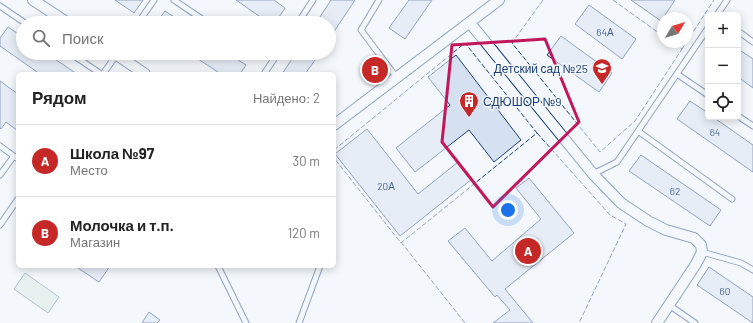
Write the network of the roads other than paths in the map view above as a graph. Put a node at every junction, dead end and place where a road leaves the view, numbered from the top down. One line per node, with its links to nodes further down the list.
1 (33, 0): 10 (street)
2 (154, 0): 11 (lane)
3 (174, 0): 12 (lane)
4 (313, 0): 13 (lane)
5 (379, 0): 28 (lane)
6 (499, 0): 15 (street)
7 (727, 0): 9 (lane)
8 (0, 6): 14 (lane)
9 (719, 12)
10 (57, 16)
11 (143, 16)
12 (198, 16)
13 (303, 16)
14 (16, 17)
15 (470, 23): 28 (street); 36 (street)
16 (705, 32): 27 (lane)
17 (741, 33): 18 (lane)
18 (753, 42)
19 (81, 60): 23 (lane)
20 (112, 60): 24 (lane)
21 (125, 60): 25 (street)
22 (273, 60): 26 (lane)
23 (99, 72)
24 (103, 72)
25 (142, 72)
26 (265, 72)
27 (677, 74): 29 (lane); 33 (lane)
28 (397, 78): 31 (street)
29 (705, 93)
30 (741, 118): 32 (lane)
31 (336, 124)
32 (753, 126)
33 (638, 131): 36 (lane); 38 (lane)
34 (0, 146): 35 (lane)
35 (16, 158): 37 (lane)
36 (593, 174): 41 (street)
37 (0, 175)
38 (732, 199)
39 (16, 202): 40 (lane)
40 (0, 226)
41 (702, 252): 44 (lane); 45 (street)
42 (219, 268): 46 (lane)
43 (319, 268): 47 (lane)
44 (753, 270)
45 (669, 305): 48 (street); 49 (lane)
46 (246, 323)
47 (299, 323)
48 (657, 323)
49 (695, 323)

